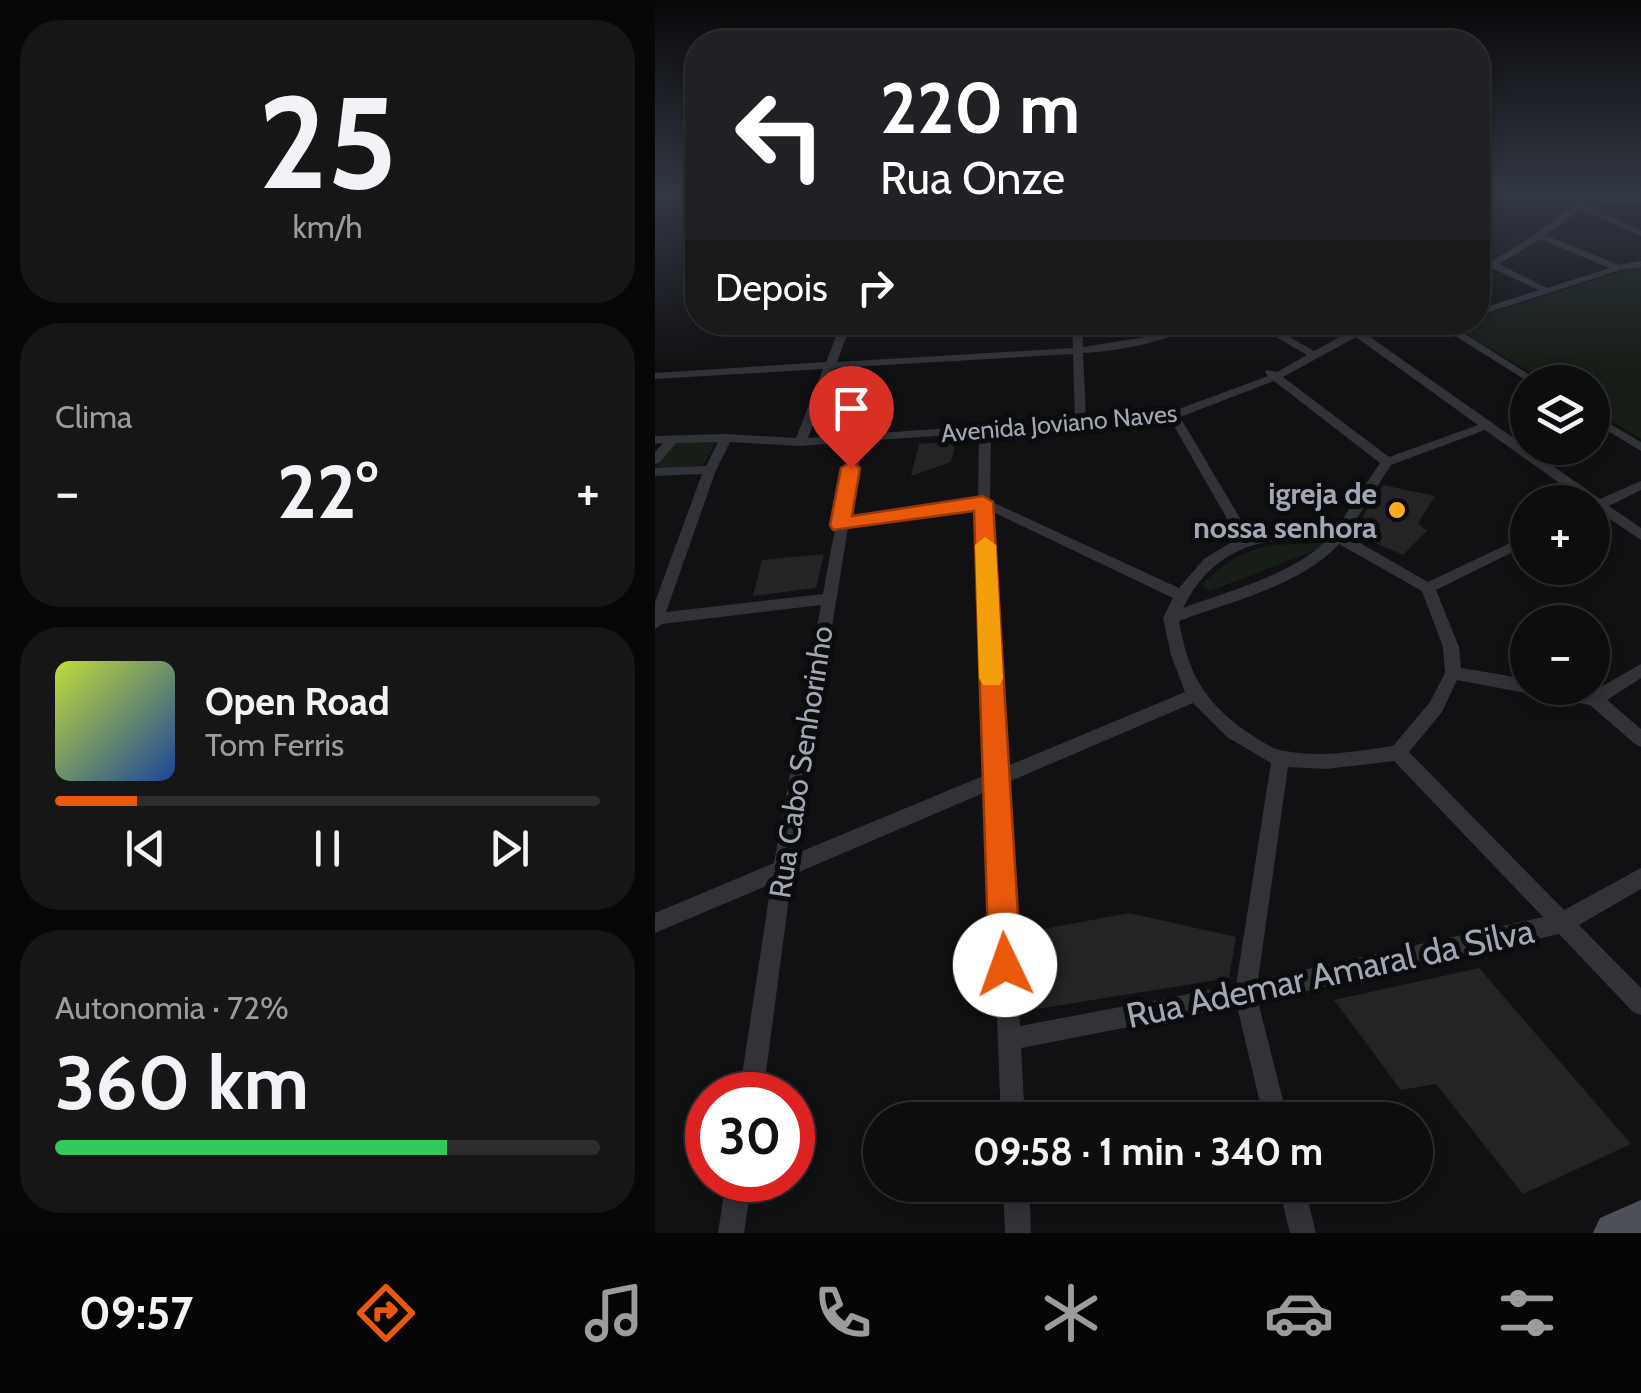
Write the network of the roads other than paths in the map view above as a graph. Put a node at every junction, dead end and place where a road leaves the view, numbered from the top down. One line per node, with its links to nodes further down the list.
1 (1518, 250): 4 (street)
2 (1572, 250): 7 (street)
3 (1490, 262): 4 (street)
4 (1495, 264): 6 (street); 8 (street)
5 (1638, 264): 7 (street)
6 (1490, 266)
7 (1617, 268): 8 (street)
8 (1545, 290): 9 (street)
9 (1490, 309)
10 (842, 335): 20 (street)
11 (1077, 335): 17 (street)
12 (1158, 335): 17 (street)
13 (1278, 335): 18 (street)
14 (1349, 335): 18 (street, Avenida Joviano Naves)
15 (1360, 335): 25 (street)
16 (1463, 335): 19 (street)
17 (1078, 351): 20 (street); 24 (street)
18 (1310, 353): 21 (street, Avenida Joviano Naves)
19 (1510, 365)
20 (829, 368): 22 (street); 30 (street)
21 (1272, 373): 23 (street, Avenida Joviano Naves); 35 (street)
22 (655, 376)
23 (1172, 412): 24 (street, Avenida Joviano Naves); 46 (street)
24 (1081, 421): 26 (street, Avenida Joviano Naves)
25 (1485, 426): 35 (street); 38 (street)
26 (985, 427): 28 (street, Avenida Joviano Naves); 41 (street)
27 (1610, 428): 33 (street)
28 (857, 435): 30 (street, Avenida Joviano Naves); 43 (street, Rua Cabo Senhorinho)
29 (726, 438): 30 (street, Avenida Joviano Naves); 32 (street, Avenida Joviano Naves); 36 (street)
30 (797, 439)
31 (655, 440): 32 (street, Avenida Joviano Naves)
32 (673, 440): 34 (street)
33 (1641, 447)
34 (655, 460)
35 (1387, 462): 45 (street)
36 (710, 470): 37 (street); 52 (street)
37 (655, 472)
38 (1566, 485)
39 (1641, 485): 40 (street)
40 (1610, 500)
41 (983, 502): 43 (street); 49 (street); 62 (street)
42 (1610, 516): 44 (street)
43 (840, 525): 50 (street, Rua Cabo Senhorinho)
44 (1641, 535)
45 (1337, 537): 46 (street); 48 (street); 51 (street)
46 (1246, 540): 49 (street)
47 (1510, 548): 48 (street)
48 (1428, 588): 54 (street)
49 (1179, 594): 51 (street)
50 (828, 599): 52 (street); 63 (street, Rua Cabo Senhorinho)
51 (1171, 618): 57 (street)
52 (656, 621)
53 (1641, 670): 56 (street)
54 (1453, 672): 55 (street); 60 (street)
55 (1510, 683)
56 (1610, 689)
57 (1195, 696): 61 (street); 62 (street)
58 (1601, 705): 59 (street)
59 (1641, 739)
60 (1398, 753): 61 (street); 66 (street)
61 (1280, 760): 67 (street)
62 (996, 779): 63 (street); 69 (street)
63 (783, 869): 65 (street); 70 (street, Rua Cabo Senhorinho)
64 (1641, 878): 66 (street, Rua Ademar Amaral da Silva)
65 (655, 923)
66 (1562, 923): 67 (street, Rua Ademar Amaral da Silva); 68 (street)
67 (1245, 994): 69 (street, Rua Ademar Amaral da Silva); 72 (street)
68 (1641, 1004)
69 (1009, 1039): 71 (street)
70 (754, 1072)
71 (1012, 1102)
72 (1272, 1102)
73 (736, 1202): 77 (street)
74 (1017, 1202): 78 (street)
75 (1295, 1202): 79 (street)
76 (1641, 1222): 80 (main road)
77 (731, 1233)
78 (1018, 1233)
79 (1303, 1233)
80 (1615, 1233)

